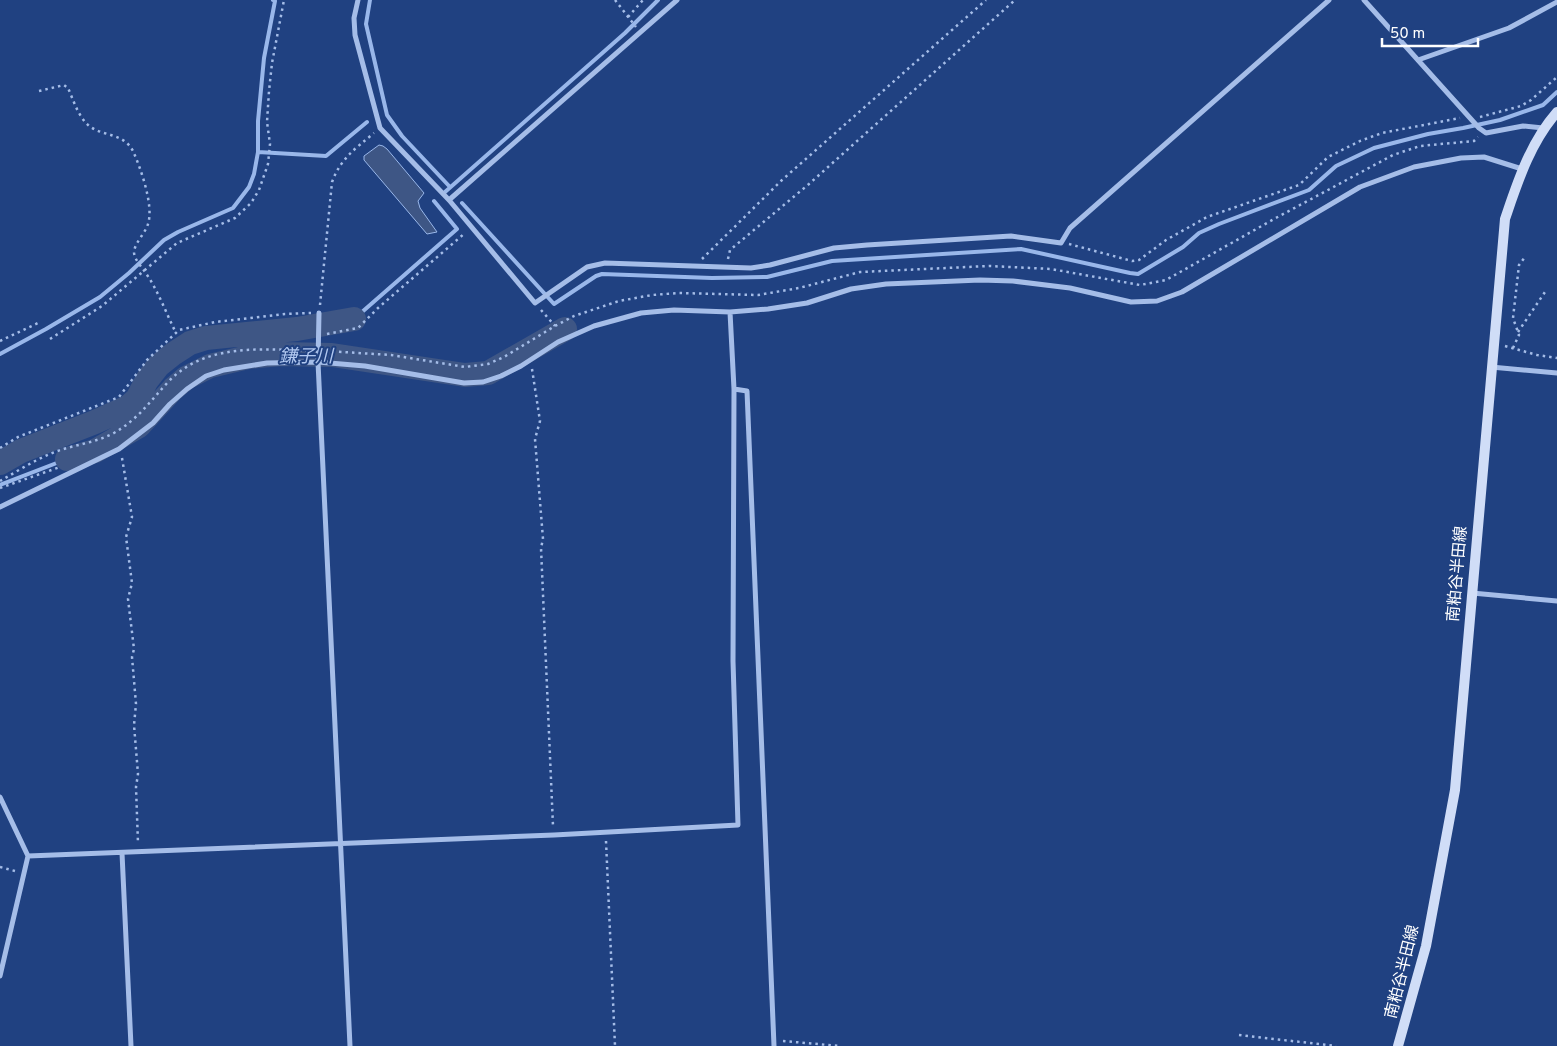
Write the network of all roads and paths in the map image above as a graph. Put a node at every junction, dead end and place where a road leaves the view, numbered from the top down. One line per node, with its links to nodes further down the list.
1 (284, 0): 27 (path)
2 (358, 0): 18 (street)
3 (615, 0): 11 (path)
4 (643, 0): 11 (path)
5 (676, 0): 12 (street)
6 (986, 0): 25 (path)
7 (1016, 0): 26 (path)
8 (1329, 0): 23 (street)
9 (1364, 0): 13 (street)
10 (1557, 2): 13 (street)
11 (628, 17): 12 (path)
12 (640, 32): 21 (street)
13 (1418, 60): 17 (street)
14 (1557, 77): 17 (path)
15 (39, 90): 27 (path)
16 (1557, 112): 19 (main road, 南粕谷半田線)
17 (1472, 119): 19 (street); 23 (path)
18 (380, 128): 21 (street); 32 (path)
19 (1544, 128): 20 (main road, 南粕谷半田線)
20 (1522, 169): 31 (street); 40 (main road, 南粕谷半田線)
21 (449, 200): 22 (street)
22 (472, 228): 29 (street); 37 (path)
23 (1061, 243): 26 (street)
24 (1524, 257): 35 (path)
25 (696, 266): 26 (street); 29 (street)
26 (727, 268)
27 (144, 271): 36 (path); 38 (path)
28 (1548, 289): 35 (path)
29 (535, 303): 34 (path)
30 (601, 307): 34 (path)
31 (730, 312): 44 (street); 48 (street)
32 (319, 313): 36 (path); 37 (street)
33 (38, 323): 39 (path)
34 (555, 326): 42 (path)
35 (1518, 332): 41 (path)
36 (176, 333): 49 (path)
37 (319, 336): 42 (street)
38 (50, 339)
39 (0, 341)
40 (1493, 343): 41 (path); 46 (main road, 南粕谷半田線)
41 (1513, 348): 43 (path)
42 (318, 351): 45 (street); 52 (path)
43 (1557, 358)
44 (529, 361): 45 (street); 59 (path)
45 (318, 362): 50 (street); 60 (street)
46 (1491, 367): 47 (street); 55 (main road, 南粕谷半田線)
47 (1557, 373)
48 (734, 389): 58 (street); 68 (street)
49 (0, 448)
50 (119, 449): 51 (street); 61 (path)
51 (75, 470): 53 (path); 54 (street)
52 (0, 481)
53 (0, 488)
54 (0, 507)
55 (1471, 593): 56 (street); 74 (main road, 南粕谷半田線)
56 (1557, 601)
57 (0, 797): 63 (street)
58 (606, 832): 59 (street); 71 (path)
59 (554, 835): 60 (street)
60 (340, 844): 61 (street); 70 (street)
61 (138, 852): 62 (street)
62 (122, 853): 63 (street); 69 (street)
63 (28, 856): 65 (street)
64 (0, 867): 65 (path)
65 (24, 873): 66 (street)
66 (0, 976)
67 (1239, 1035): 73 (path)
68 (774, 1043): 72 (path)
69 (131, 1046)
70 (350, 1046)
71 (615, 1046)
72 (840, 1046)
73 (1336, 1046)
74 (1398, 1046)

